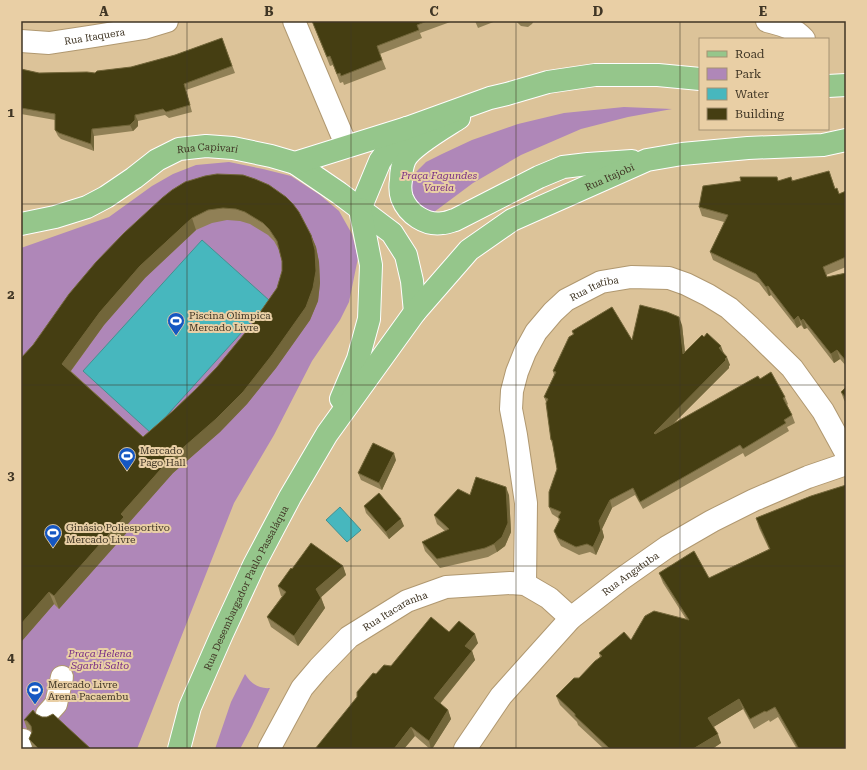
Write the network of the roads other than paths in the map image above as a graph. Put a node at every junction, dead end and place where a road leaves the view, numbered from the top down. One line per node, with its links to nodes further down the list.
1 (167, 21): 5 (street, Rua Itaquera)
2 (294, 21): 12 (street)
3 (767, 21): 4 (street)
4 (803, 38)
5 (21, 41)
6 (699, 79): 9 (main road)
7 (846, 85): 8 (main road)
8 (829, 86)
9 (490, 98): 10 (main road); 13 (main road)
10 (407, 128): 12 (main road); 15 (main road)
11 (846, 140): 13 (main road, Rua Itajobi)
12 (347, 147): 14 (main road)
13 (647, 160): 17 (main road, Rua Itajobi)
14 (295, 163): 15 (main road, Rua Capivari); 16 (main road, Rua Capivari)
15 (360, 208): 17 (main road, Rua Capivari); 18 (main road, Rua Desembargador Paulo Passaláqua)
16 (21, 224)
17 (415, 312): 18 (main road, Rua Desembargador Paulo Passaláqua)
18 (327, 434): 25 (main road, Rua Desembargador Paulo Passaláqua)
19 (846, 453): 21 (street, Rua Itatiba)
20 (846, 464): 22 (street, Rua Angatuba)
21 (525, 584): 22 (street, Rua Itacaranha); 26 (street, Rua Itacaranha)
22 (571, 618): 27 (street, Rua Angatuba)
23 (62, 677): 24 (street)
24 (47, 714)
25 (179, 749)
26 (269, 749)
27 (464, 749)

